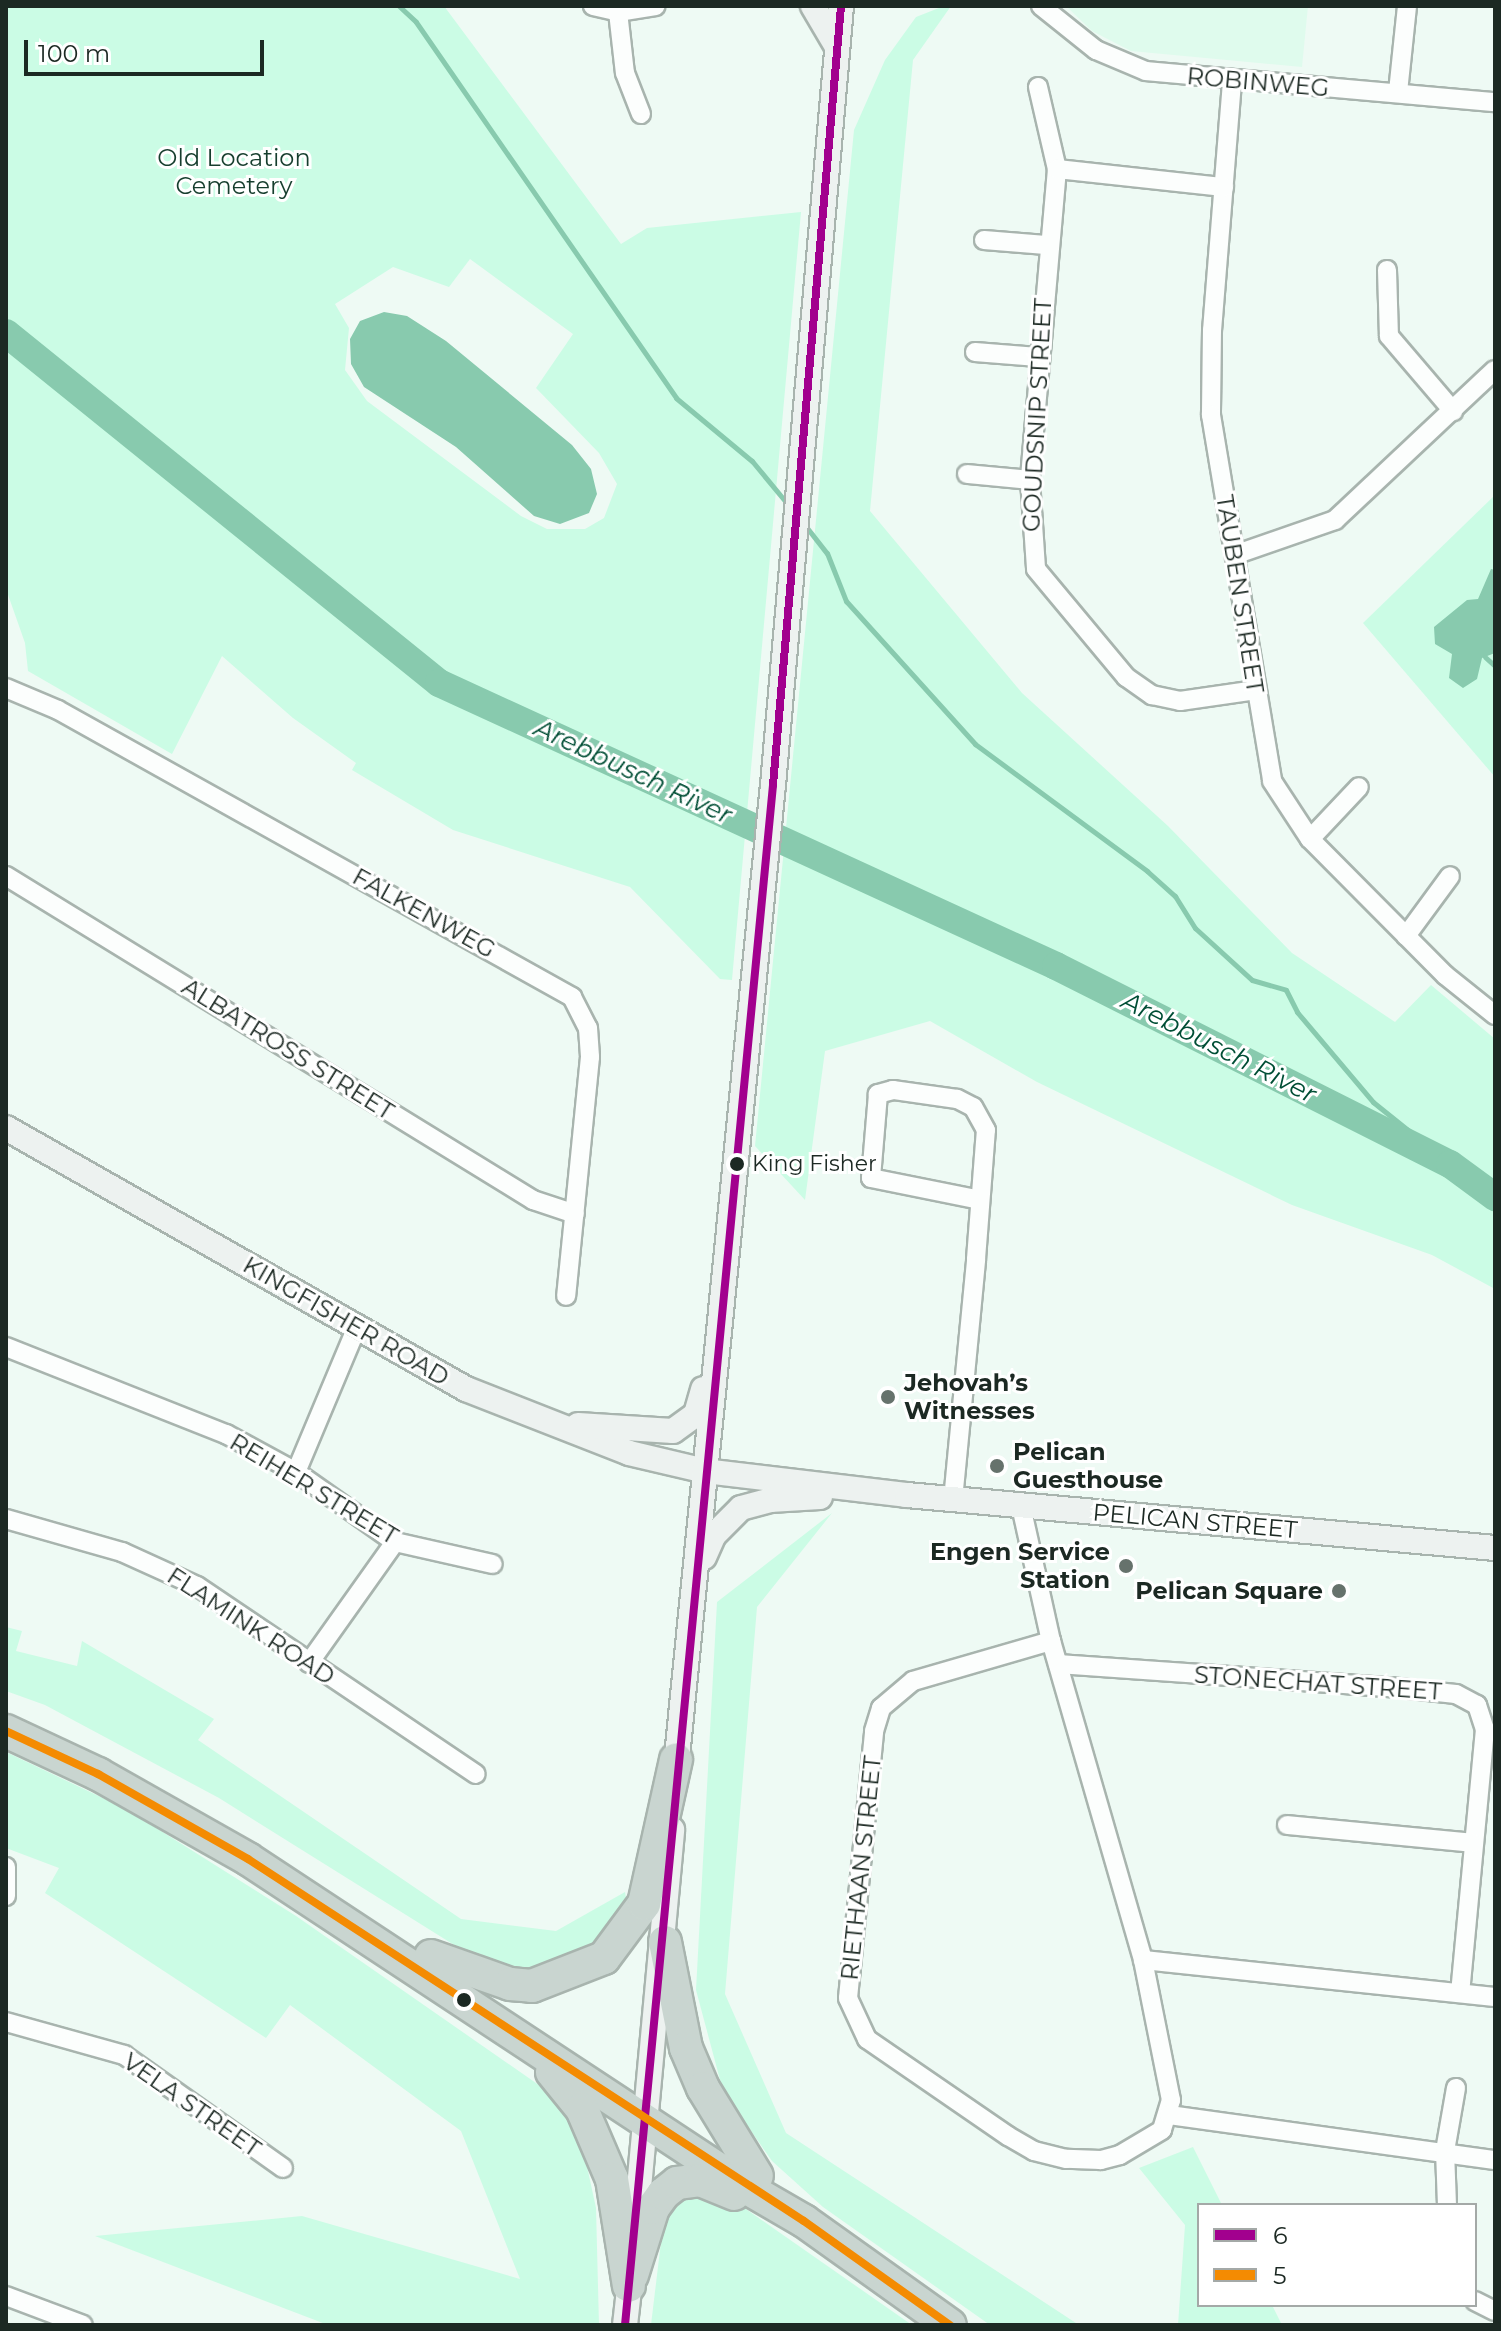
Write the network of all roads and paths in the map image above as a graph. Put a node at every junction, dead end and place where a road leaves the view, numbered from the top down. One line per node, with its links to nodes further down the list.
1 (593, 6): 8 (street)
2 (656, 6): 8 (street)
3 (813, 6): 9 (main road)
4 (841, 6): 9 (main road)
5 (856, 6): 9 (main road)
6 (1041, 6): 10 (street, ROBINWEG)
7 (1407, 6): 12 (street)
8 (618, 12): 14 (street)
9 (837, 48): 39 (main road)
10 (1232, 82): 12 (street, ROBINWEG); 16 (street, TAUBEN STREET)
11 (1038, 87): 15 (street, GOUDSNIP STREET)
12 (1398, 92): 13 (street, ROBINWEG)
13 (1495, 102)
14 (641, 114)
15 (1057, 169): 16 (street); 18 (street, GOUDSNIP STREET)
16 (1224, 187): 26 (street, TAUBEN STREET)
17 (984, 240): 18 (street)
18 (1046, 245): 21 (street, GOUDSNIP STREET)
19 (1387, 270): 23 (street)
20 (975, 352): 21 (street)
21 (1038, 357): 25 (street, GOUDSNIP STREET)
22 (1495, 370): 23 (street)
23 (1453, 411): 26 (street)
24 (967, 474): 25 (street)
25 (1030, 480): 28 (street, GOUDSNIP STREET)
26 (1237, 554): 28 (street, TAUBEN STREET)
27 (6, 688): 37 (street, FALKENWEG)
28 (1256, 690): 30 (street, TAUBEN STREET)
29 (1359, 787): 30 (street)
30 (1310, 839): 33 (street, TAUBEN STREET)
31 (6, 876): 37 (street, ALBATROSS STREET)
32 (1450, 876): 33 (street)
33 (1406, 936): 34 (street, TAUBEN STREET)
34 (1495, 1015)
35 (6, 1128): 40 (main road, KINGFISHER ROAD)
36 (980, 1200): 36 (street); 46 (street)
37 (575, 1214): 38 (street, FALKENWEG)
38 (566, 1296)
39 (719, 1312): 42 (main road); 43 (main road)
40 (357, 1327): 42 (main road, KINGFISHER ROAD); 44 (street)
41 (6, 1347): 44 (street, REIHER STREET)
42 (540, 1420): 43 (main road, KINGFISHER ROAD)
43 (705, 1471): 45 (main road, PELICAN STREET); 52 (main road)
44 (296, 1472): 49 (street, REIHER STREET)
45 (882, 1493): 46 (main road, PELICAN STREET); 52 (main road)
46 (953, 1500): 47 (main road, PELICAN STREET)
47 (1021, 1506): 50 (main road, PELICAN STREET); 53 (street)
48 (6, 1519): 54 (street, FLAMINK ROAD)
49 (395, 1542): 51 (street, REIHER STREET); 54 (street)
50 (1495, 1548)
51 (493, 1564)
52 (696, 1588): 58 (main road)
53 (1051, 1641): 55 (street); 73 (street, RIETHAAN STREET)
54 (309, 1663): 59 (street, FLAMINK ROAD)
55 (1058, 1664): 61 (street, STONECHAT STREET); 66 (street)
56 (6, 1711): 65 (highway)
57 (6, 1731): 70 (highway)
58 (676, 1760): 64 (main road); 65 (highway)
59 (476, 1774)
60 (1287, 1825): 61 (street)
61 (1473, 1843): 67 (street, STONECHAT STREET)
62 (6, 1867): 63 (street)
63 (6, 1896)
64 (665, 1942): 72 (main road); 77 (highway)
65 (431, 1956): 72 (highway)
66 (1143, 1960): 67 (street); 73 (street)
67 (1460, 1993): 68 (street)
68 (1495, 1997)
69 (6, 2022): 76 (street, VELA STREET)
70 (525, 2043): 72 (highway); 80 (highway)
71 (1456, 2088): 74 (street)
72 (649, 2111): 77 (highway); 79 (highway); 80 (main road)
73 (1169, 2115): 74 (street)
74 (1445, 2151): 75 (street); 78 (street)
75 (1495, 2160)
76 (283, 2168)
77 (757, 2176): 79 (highway)
78 (1447, 2203)
79 (804, 2221): 80 (highway); 86 (highway)
80 (629, 2286): 85 (main road)
81 (6, 2296): 84 (street)
82 (1477, 2302): 83 (street)
83 (1495, 2311)
84 (83, 2325)
85 (625, 2325)
86 (950, 2325)

